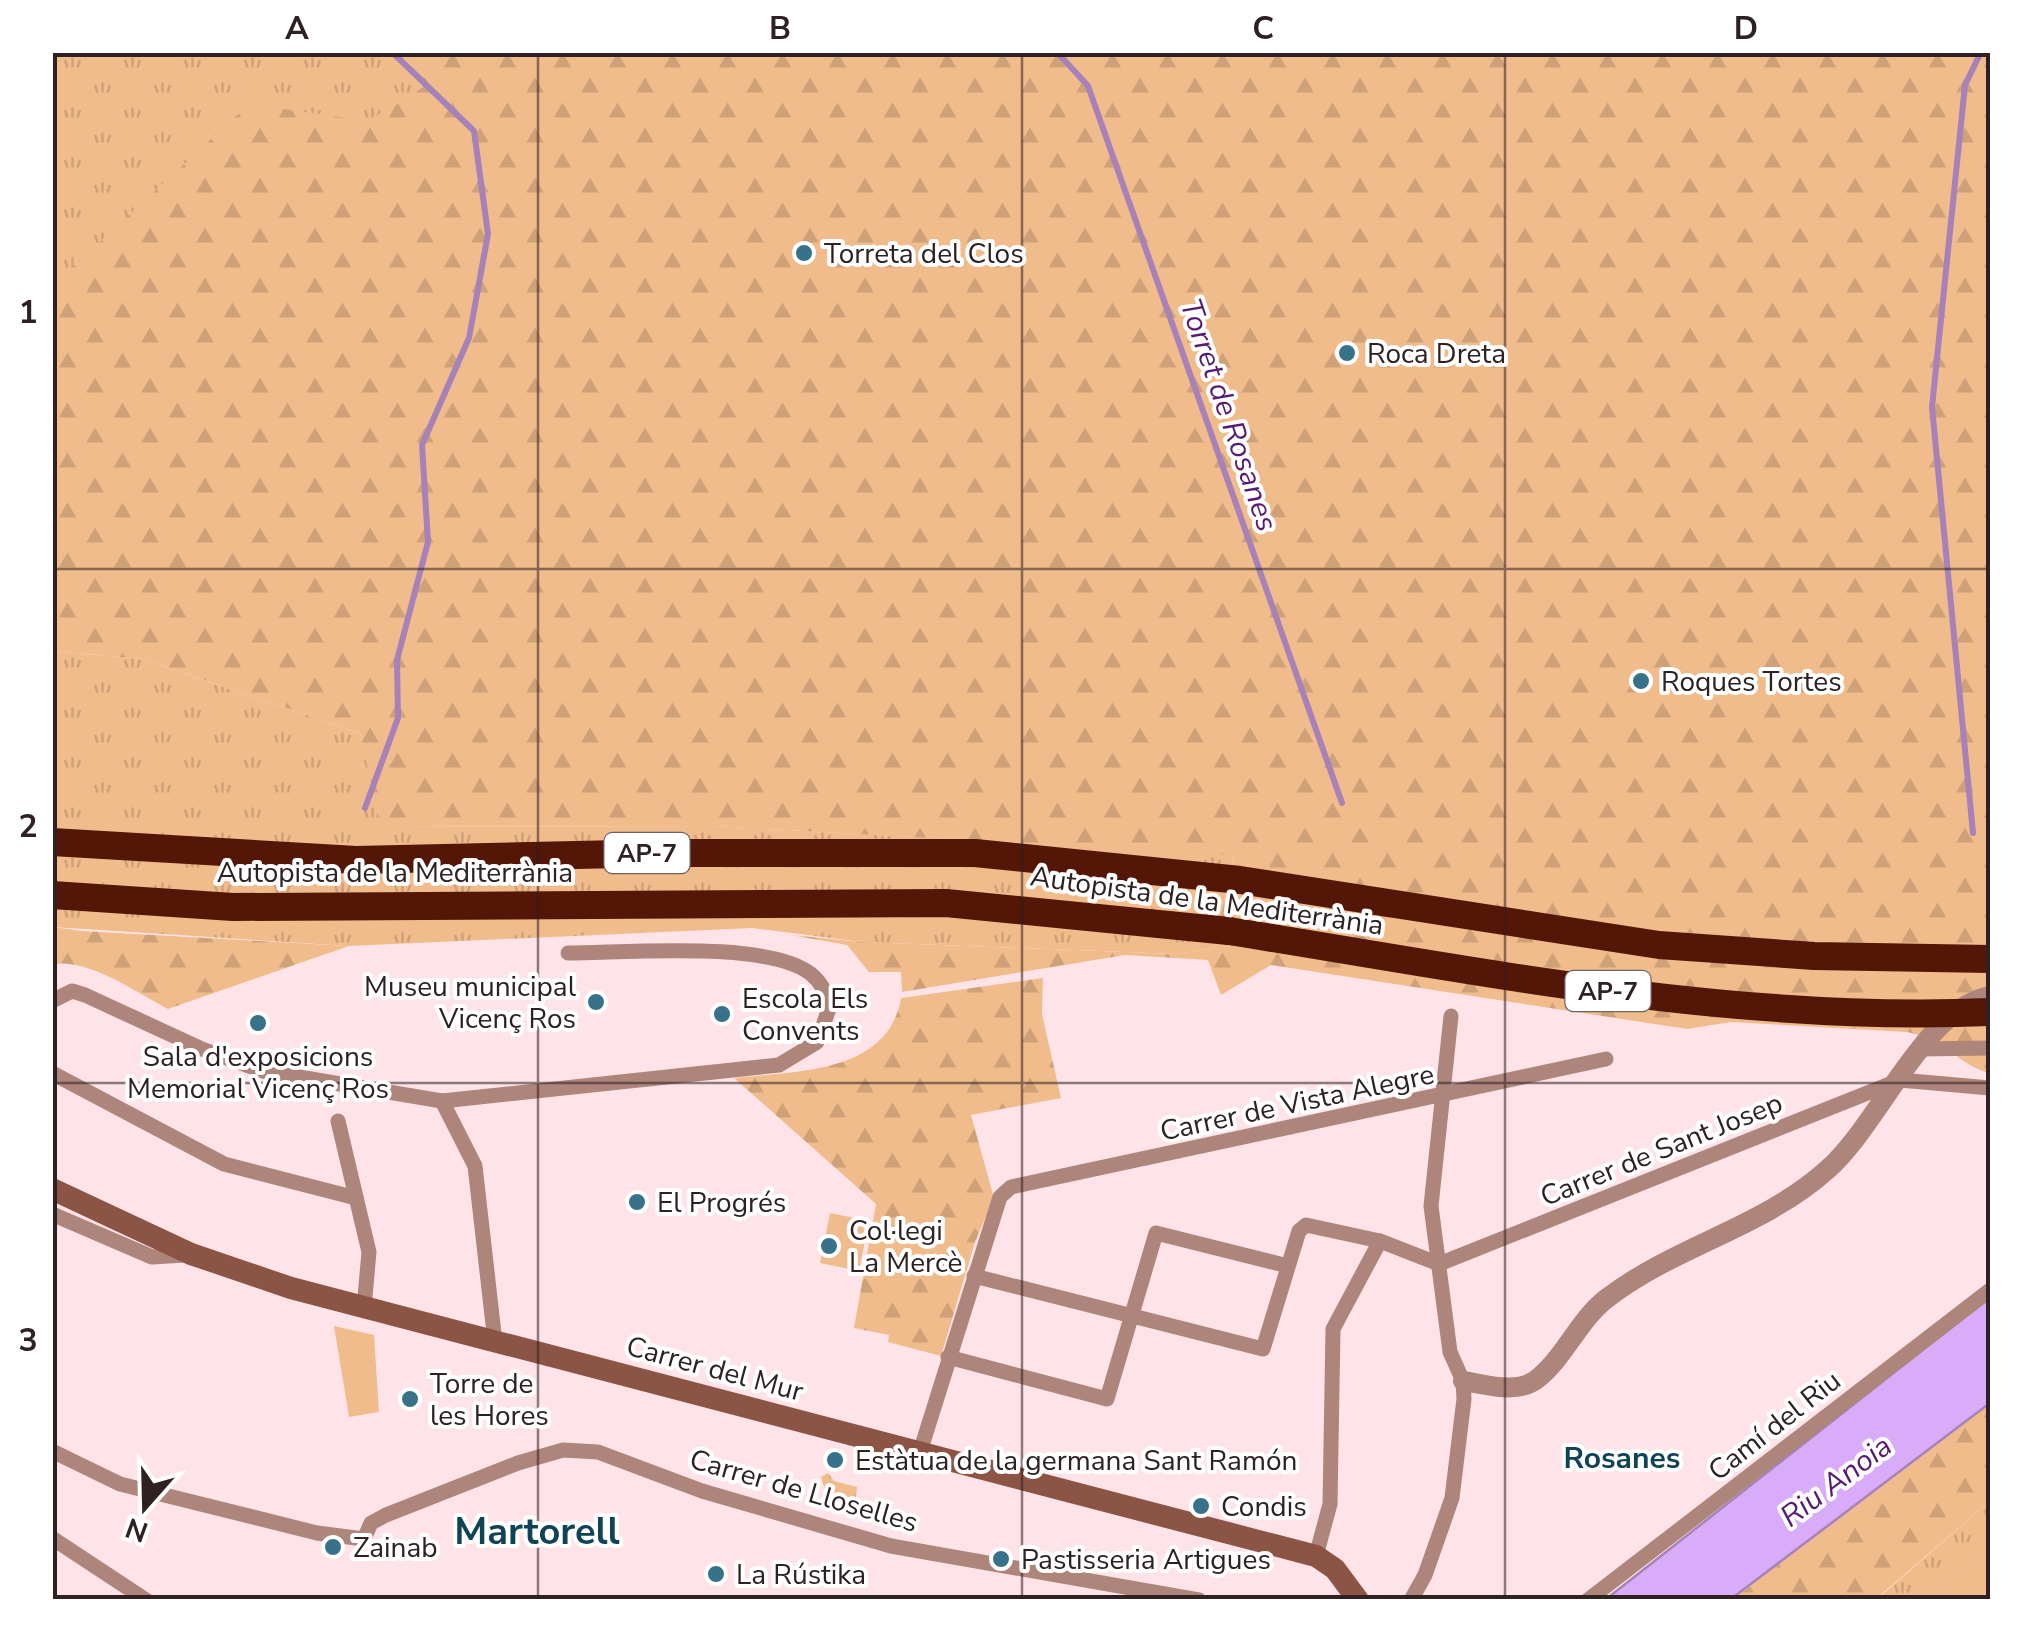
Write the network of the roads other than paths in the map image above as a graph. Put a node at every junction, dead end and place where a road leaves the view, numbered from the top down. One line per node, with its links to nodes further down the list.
1 (52, 842): 4 (highway, Autopista de la Mediterrània / AP-7)
2 (52, 895): 7 (highway, Autopista de la Mediterrània / AP-7, bridge)
3 (568, 953): 16 (street)
4 (1990, 958)
5 (1990, 996): 10 (street)
6 (52, 1001): 16 (street)
7 (1990, 1012)
8 (1452, 1016): 15 (street)
9 (1990, 1048): 10 (street)
10 (1921, 1049): 13 (street)
11 (1606, 1059): 15 (street, Carrer de Vista Alegre)
12 (52, 1073): 19 (street)
13 (1900, 1080): 14 (street); 23 (street, Carrer de Sant Josep); 31 (street)
14 (1990, 1088)
15 (1442, 1097): 23 (street); 25 (street, Carrer de Vista Alegre)
16 (442, 1102): 29 (street)
17 (338, 1120): 19 (street)
18 (52, 1189): 22 (main road, Carrer del Mur)
19 (356, 1198): 27 (street)
20 (52, 1214): 22 (street)
21 (1380, 1241): 23 (street); 24 (street); 35 (street)
22 (191, 1254): 27 (main road, Carrer del Mur)
23 (1440, 1264): 31 (street)
24 (1288, 1266): 28 (street); 28 (street)
25 (974, 1276): 28 (street); 30 (street)
26 (1990, 1290): 40 (street, Camí del Riu)
27 (364, 1308): 29 (main road, Carrer del Mur)
28 (1132, 1316): 30 (street)
29 (495, 1342): 33 (main road, Carrer del Mur)
30 (948, 1356): 33 (street)
31 (1463, 1380): 39 (street)
32 (52, 1451): 37 (street, Carrer de Lloselles)
33 (920, 1452): 35 (main road, Carrer del Mur)
34 (52, 1538): 36 (street)
35 (1316, 1556): 38 (main road)
36 (146, 1600)
37 (1199, 1600)
38 (1358, 1600)
39 (1412, 1600)
40 (1588, 1600)

